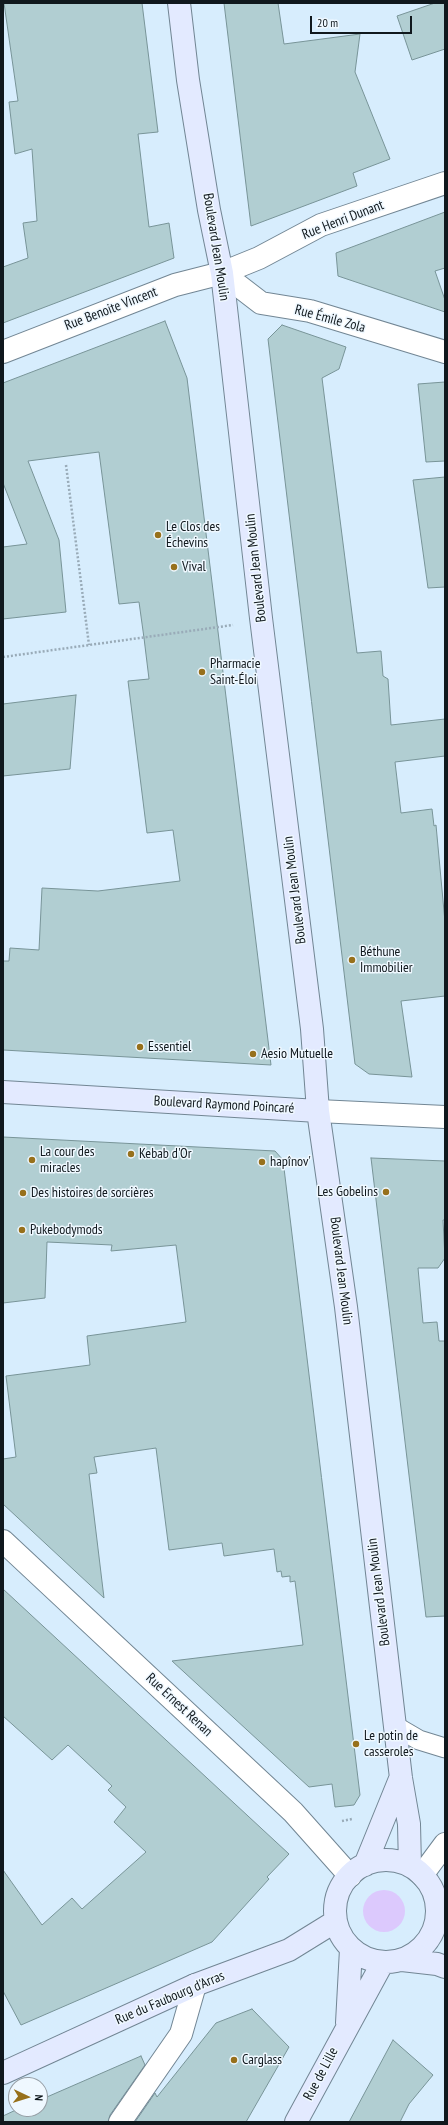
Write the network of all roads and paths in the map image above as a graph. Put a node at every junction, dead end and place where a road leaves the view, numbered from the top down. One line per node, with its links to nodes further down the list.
1 (179, 3): 3 (main road, Boulevard Jean Moulin)
2 (445, 183): 3 (street, Rue Henri Dunant)
3 (222, 273): 4 (street, Rue Benoite Vincent); 5 (street, Rue Émile Zola); 7 (main road, Boulevard Jean Moulin)
4 (3, 352)
5 (445, 352)
6 (66, 465): 8 (path)
7 (261, 618): 8 (path); 11 (main road, Boulevard Jean Moulin)
8 (89, 645): 9 (path)
9 (3, 656)
10 (3, 1092): 11 (main road, Boulevard Raymond Poincaré)
11 (318, 1111): 12 (street, Boulevard Raymond Poincaré); 14 (main road, Boulevard Jean Moulin)
12 (445, 1117)
13 (3, 1541): 20 (street, Rue Ernest Renan)
14 (395, 1726): 15 (lane); 16 (main road, Boulevard Jean Moulin)
15 (445, 1748)
16 (401, 1778): 20 (main road, Boulevard Jean Moulin); 21 (main road, Boulevard Jean Moulin)
17 (353, 1818): 18 (path)
18 (341, 1821)
19 (445, 1844): 21 (street)
20 (357, 1870): 21 (main road); 23 (main road)
21 (416, 1871): 22 (main road)
22 (441, 1916): 26 (main road)
23 (336, 1921): 24 (main road); 25 (main road, Rue du Faubourg d'Arras)
24 (349, 1946): 25 (main road); 26 (main road); 29 (main road, Rue de Lille)
25 (289, 1950): 28 (main road, Rue du Faubourg d'Arras)
26 (392, 1961): 27 (main road); 29 (main road, Rue de Lille)
27 (445, 1967)
28 (195, 1985): 30 (main road, Rue du Faubourg d'Arras); 31 (street)
29 (346, 2026): 32 (main road, Rue de Lille)
30 (3, 2073)
31 (120, 2122)
32 (296, 2122)

